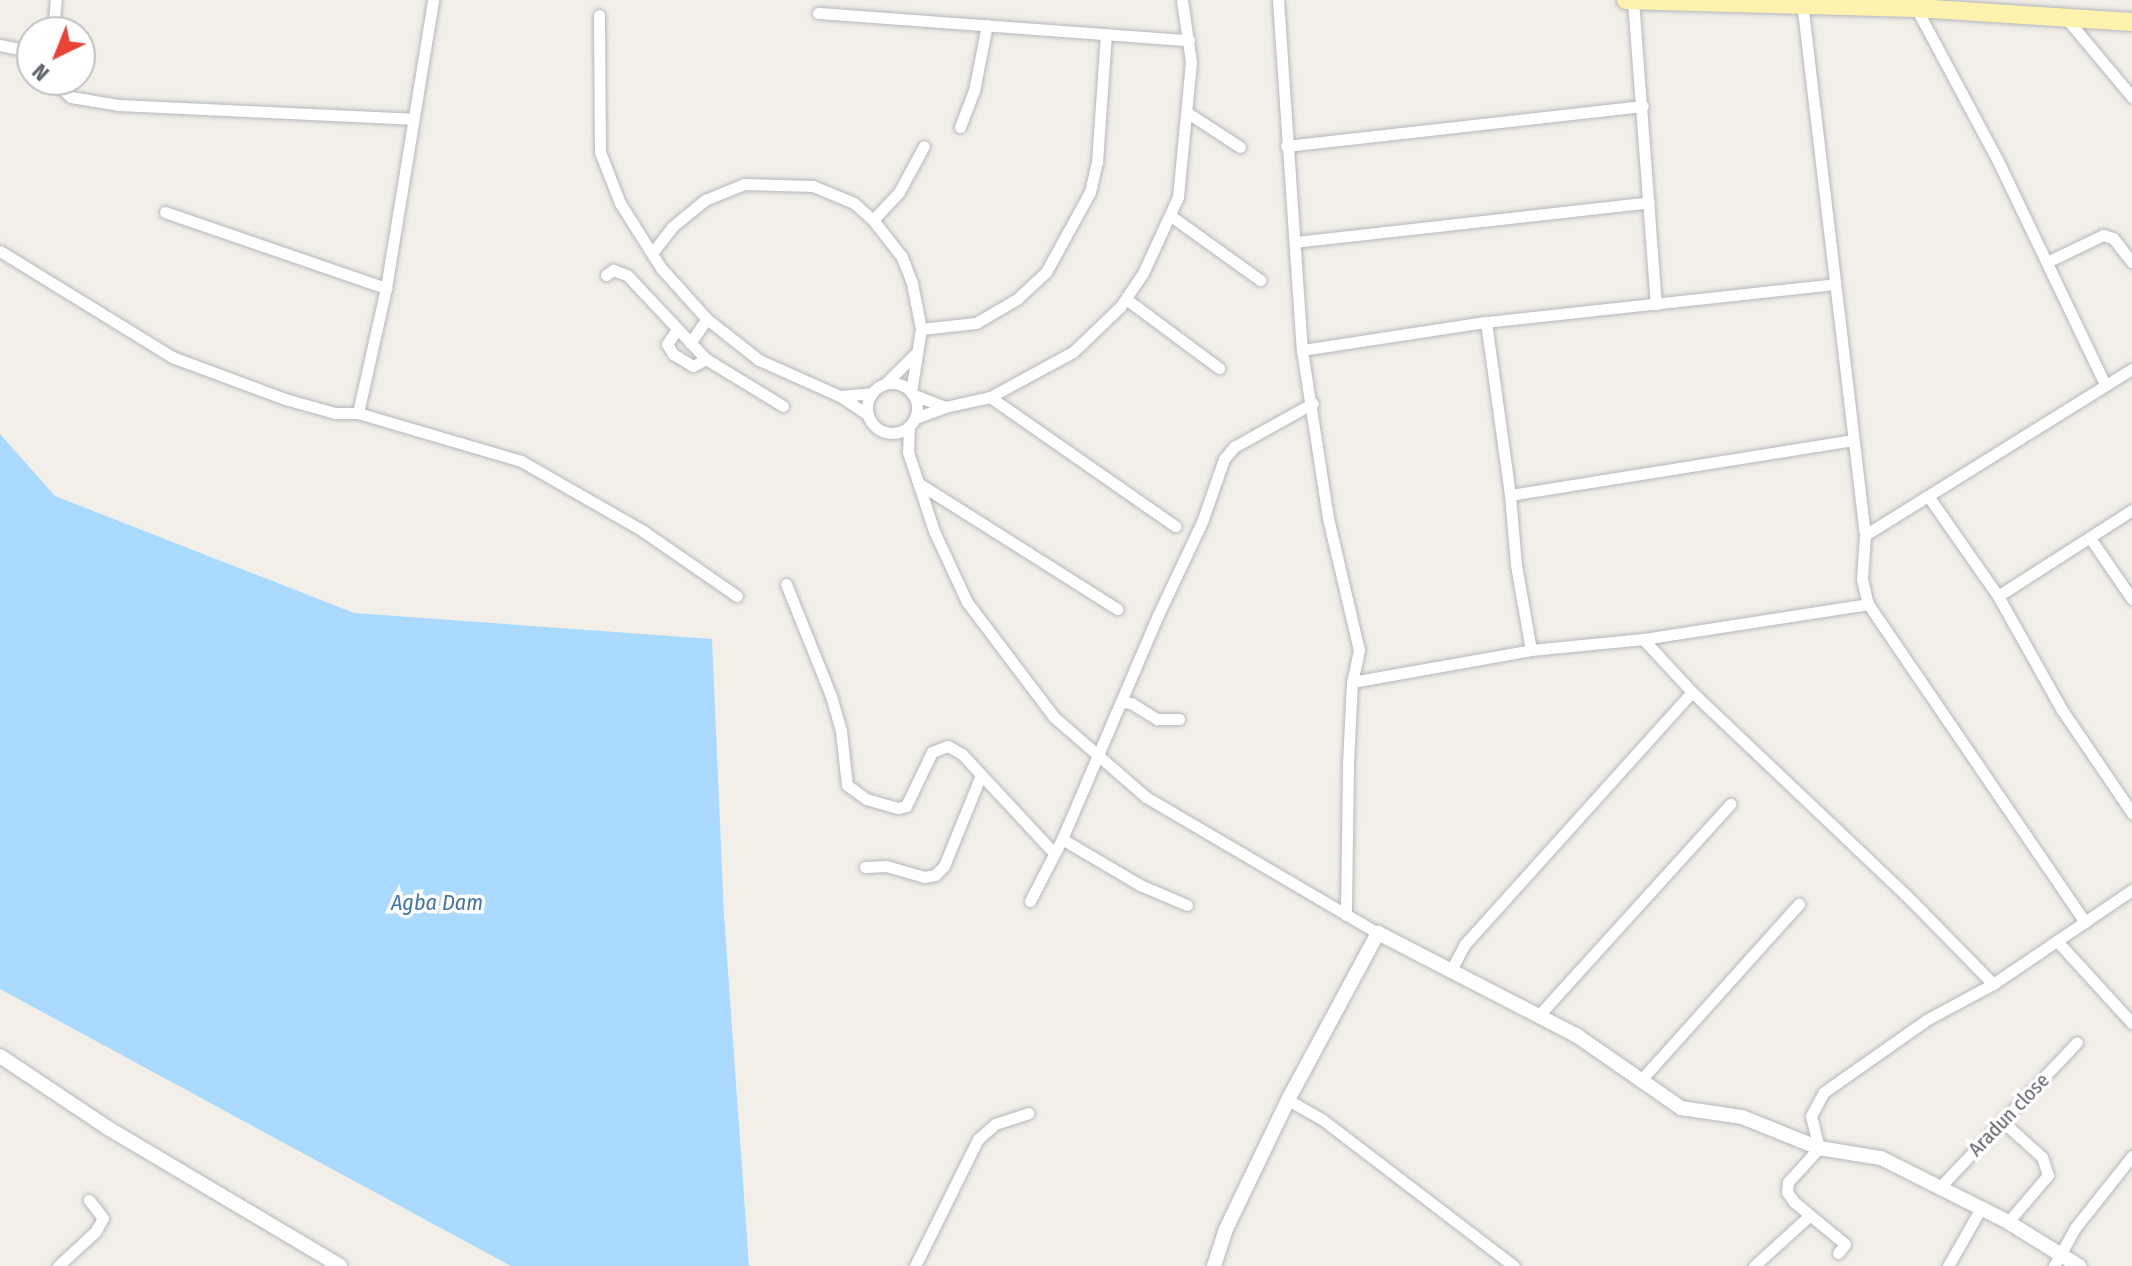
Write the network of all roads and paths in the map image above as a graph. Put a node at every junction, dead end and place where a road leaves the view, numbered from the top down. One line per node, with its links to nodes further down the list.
1 (433, 0): 20 (street)
2 (1182, 0): 15 (street)
3 (1278, 0): 23 (street)
4 (1626, 0): 5 (main road)
5 (1633, 0): 6 (main road); 18 (street)
6 (1802, 3): 8 (main road); 36 (street)
7 (1960, 5): 8 (main road); 11 (main road)
8 (1916, 8): 32 (street)
9 (818, 13): 13 (street)
10 (599, 15): 31 (street)
11 (2065, 17): 12 (main road); 17 (street)
12 (2132, 22)
13 (987, 25): 14 (street); 21 (street)
14 (1106, 34): 15 (street); 42 (street)
15 (1189, 40): 19 (street)
16 (70, 96): 20 (street)
17 (2132, 97)
18 (1643, 106): 23 (street); 25 (street)
19 (1188, 113): 24 (street); 27 (street)
20 (412, 119): 37 (street)
21 (960, 127)
22 (924, 146): 28 (street)
23 (1286, 146): 29 (street)
24 (1240, 147)
25 (1649, 202): 29 (street); 39 (street)
26 (165, 212): 37 (street)
27 (1171, 216): 35 (street); 38 (street)
28 (873, 220): 31 (street); 42 (street)
29 (1295, 242): 45 (street)
30 (0, 251): 59 (street)
31 (652, 253): 40 (street)
32 (2047, 262): 33 (street); 51 (street)
33 (2132, 262)
34 (606, 275): 43 (street)
35 (1260, 280)
36 (1834, 284): 39 (street); 63 (street)
37 (386, 288): 59 (street)
38 (1126, 299): 48 (street); 55 (street)
39 (1656, 304): 41 (street)
40 (707, 319): 44 (street); 54 (street)
41 (1486, 322): 45 (street); 66 (street)
42 (921, 329): 46 (street)
43 (676, 331): 44 (street); 47 (street)
44 (690, 343): 47 (street)
45 (1302, 350): 56 (street)
46 (914, 355): 50 (street); 53 (street)
47 (706, 359): 57 (street)
48 (1219, 368)
49 (2132, 369): 51 (street)
50 (886, 383): 52 (street); 53 (street)
51 (2105, 384): 67 (street)
52 (872, 393): 54 (street); 60 (street)
53 (913, 393): 58 (street); 61 (street)
54 (840, 396): 60 (street)
55 (990, 397): 58 (street); 69 (street)
56 (1313, 403): 80 (street); 82 (street)
57 (783, 406)
58 (945, 407): 61 (street)
59 (358, 413): 73 (street)
60 (868, 415): 62 (street)
61 (912, 422): 62 (street); 64 (street)
62 (891, 433): 64 (street)
63 (1853, 440): 66 (street); 70 (street)
64 (908, 452): 65 (street)
65 (918, 483): 77 (street); 84 (street)
66 (1510, 495): 79 (street)
67 (1928, 496): 70 (street); 74 (street)
68 (2132, 510): 71 (street)
69 (1175, 526)
70 (1865, 535): 76 (street)
71 (2090, 538): 74 (street); 75 (street)
72 (786, 584): 85 (street)
73 (737, 596)
74 (1998, 596): 87 (street)
75 (2132, 599)
76 (1868, 604): 78 (street); 96 (street)
77 (1117, 609)
78 (1643, 639): 79 (street); 81 (street)
79 (1531, 650): 80 (street)
80 (1352, 682): 95 (street)
81 (1692, 692): 99 (street); 100 (street)
82 (1121, 702): 83 (street); 84 (street)
83 (1179, 719)
84 (1097, 756): 88 (street); 95 (street)
85 (981, 775): 89 (street); 90 (street)
86 (1730, 804): 101 (street)
87 (2132, 813)
88 (1062, 839): 89 (street); 94 (street)
89 (1054, 853): 92 (street)
90 (865, 867)
91 (2132, 890): 96 (street)
92 (1030, 901)
93 (1799, 904): 105 (street)
94 (1187, 905)
95 (1346, 915): 97 (street)
96 (2085, 922): 98 (street)
97 (1378, 933): 99 (street); 106 (street)
98 (2057, 941): 100 (street); 102 (street)
99 (1450, 972): 101 (street)
100 (1993, 984): 109 (street)
101 (1539, 1015): 105 (street)
102 (2132, 1023)
103 (2077, 1042): 108 (street, Aradun close)
104 (0, 1056): 119 (street)
105 (1640, 1081): 109 (street)
106 (1288, 1100): 121 (street); 122 (street)
107 (1028, 1113): 120 (street)
108 (2003, 1122): 111 (street, Aradun close); 115 (street)
109 (1819, 1148): 111 (street); 114 (street)
110 (2132, 1156): 117 (street)
111 (1940, 1187): 113 (street)
112 (89, 1200): 118 (street)
113 (1981, 1208): 115 (street); 124 (street)
114 (1809, 1216): 116 (street); 123 (street)
115 (2008, 1222): 117 (street)
116 (1838, 1253)
117 (2058, 1260): 125 (street)
118 (58, 1266)
119 (340, 1266)
120 (915, 1266)
121 (1214, 1266)
122 (1514, 1266)
123 (1754, 1266)
124 (1948, 1266)
125 (2079, 1266)

